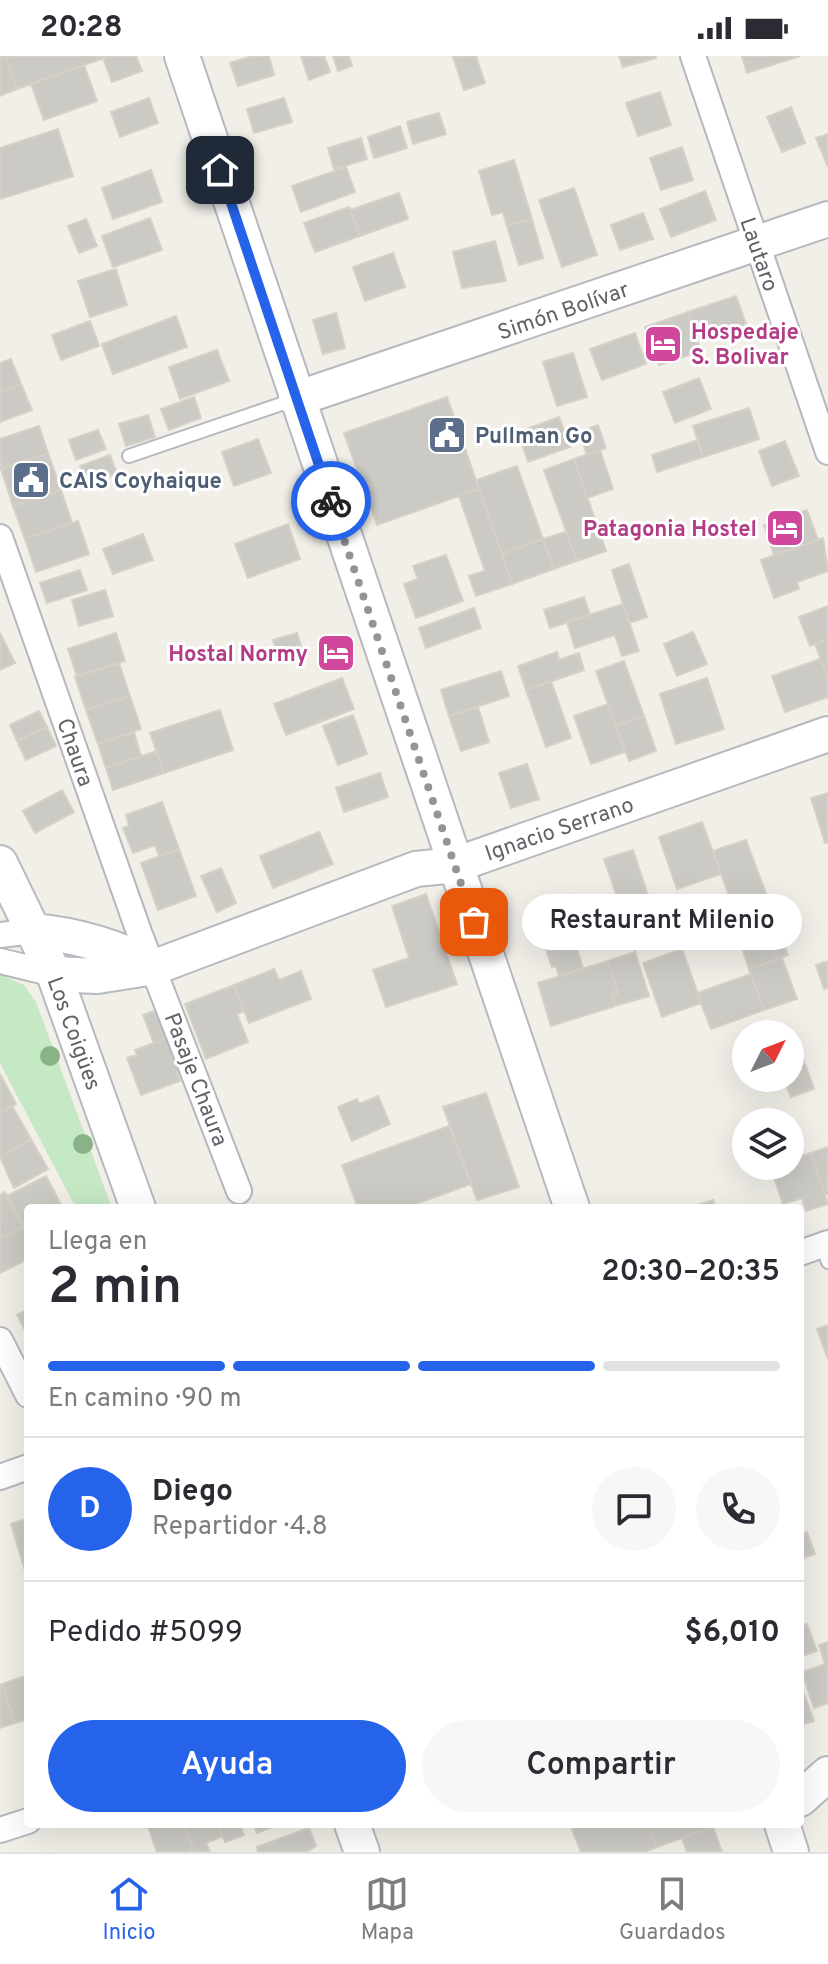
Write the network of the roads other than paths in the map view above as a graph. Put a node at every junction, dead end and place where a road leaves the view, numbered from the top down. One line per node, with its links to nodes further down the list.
1 (182, 56): 5 (main road)
2 (693, 56): 4 (street, Lautaro)
3 (828, 219): 4 (main road, Simón Bolívar)
4 (757, 244): 5 (main road, Simón Bolívar); 6 (street, Lautaro)
5 (296, 399): 7 (lane); 11 (main road)
6 (828, 452)
7 (129, 456)
8 (0, 537): 14 (street, Chaura)
9 (828, 734): 11 (main road, Ignacio Serrano)
10 (0, 863): 12 (main road, Los Coigües)
11 (455, 865): 14 (main road, Ignacio Serrano); 18 (main road)
12 (16, 933): 14 (main road); 15 (main road, Los Coigües)
13 (0, 961): 15 (street, Ignacio Serrano)
14 (155, 967): 15 (main road, Ignacio Serrano); 16 (street, Pasaje Chaura)
15 (54, 974): 17 (main road, Los Coigües)
16 (239, 1191)
17 (137, 1204)
18 (571, 1204)
19 (0, 1340): 20 (street)
20 (24, 1387)
21 (24, 1468): 22 (street)
22 (0, 1477)
23 (828, 1774): 24 (main road)
24 (804, 1795)
25 (24, 1822): 28 (street)
26 (353, 1828): 29 (main road)
27 (783, 1828): 30 (main road)
28 (0, 1830)
29 (362, 1852)
30 (791, 1852)

